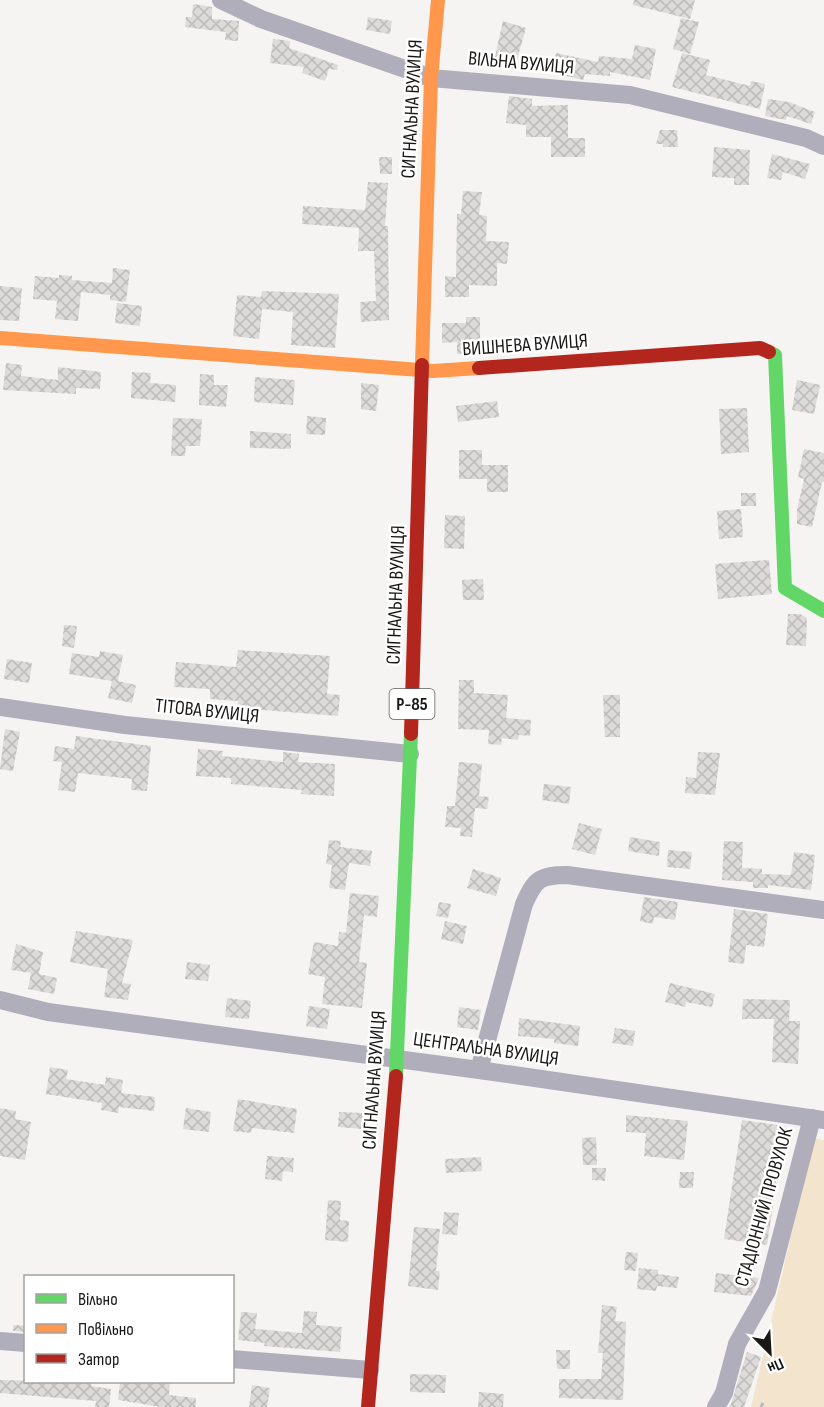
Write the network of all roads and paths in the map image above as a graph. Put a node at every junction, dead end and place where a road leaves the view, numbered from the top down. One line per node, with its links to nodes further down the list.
1 (221, 0): 3 (street, ВІЛЬНА ВУЛИЦЯ)
2 (438, 0): 3 (main road, СИГНАЛЬНА ВУЛИЦЯ / Р-85)
3 (431, 78): 4 (street, ВІЛЬНА ВУЛИЦЯ); 6 (main road, СИГНАЛЬНА ВУЛИЦЯ / Р-85)
4 (824, 146)
5 (0, 338): 6 (main road, ВИШНЕВА ВУЛИЦЯ)
6 (422, 371): 7 (main road, ВИШНЕВА ВУЛИЦЯ); 9 (main road, СИГНАЛЬНА ВУЛИЦЯ / Р-85)
7 (824, 611)
8 (0, 707): 9 (street, ТІТОВА ВУЛИЦЯ)
9 (410, 754): 12 (main road, СИГНАЛЬНА ВУЛИЦЯ / Р-85)
10 (824, 910): 13 (street)
11 (0, 1000): 12 (street, ЦЕНТРАЛЬНА ВУЛИЦЯ)
12 (397, 1059): 13 (street, ЦЕНТРАЛЬНА ВУЛИЦЯ); 18 (main road, СИГНАЛЬНА ВУЛИЦЯ / Р-85)
13 (479, 1070): 14 (street, ЦЕНТРАЛЬНА ВУЛИЦЯ)
14 (818, 1119): 21 (street, СТАДІОННИЙ ПРОВУЛОК)
15 (0, 1341): 16 (street)
16 (24, 1343)
17 (234, 1359): 18 (street)
18 (370, 1370): 20 (main road, СИГНАЛЬНА ВУЛИЦЯ / Р-85)
19 (764, 1401): 22 (path)
20 (368, 1407)
21 (716, 1407)
22 (761, 1407)

